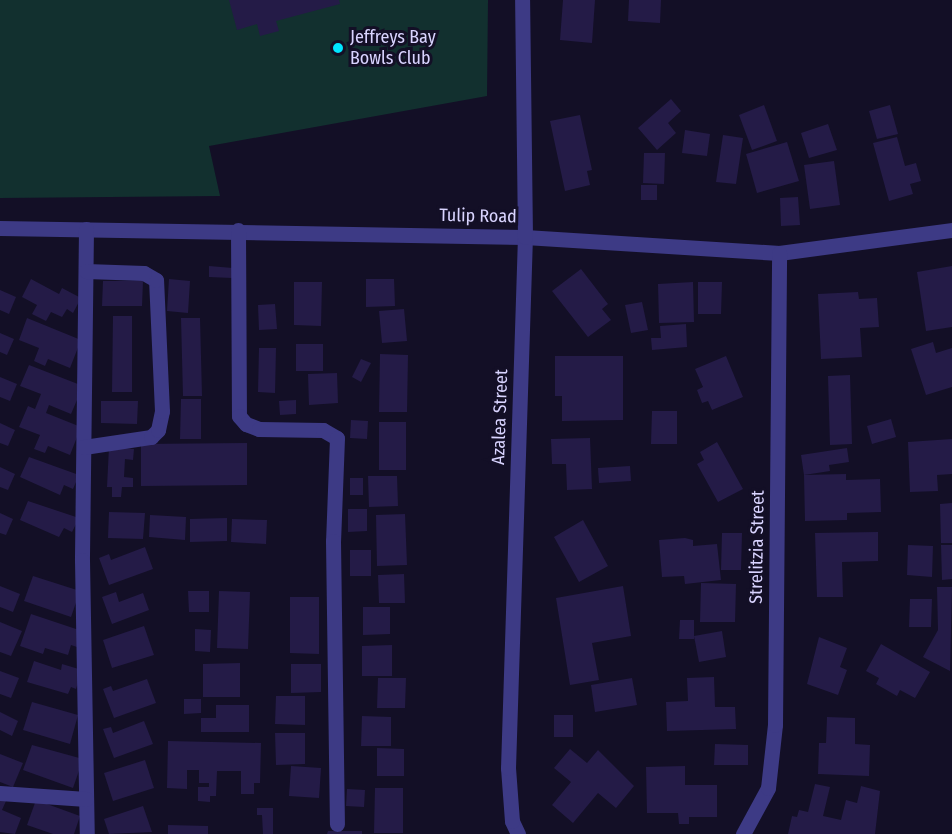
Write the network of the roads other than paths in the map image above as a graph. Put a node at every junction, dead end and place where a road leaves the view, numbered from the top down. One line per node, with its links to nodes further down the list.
1 (522, 0): 6 (street, Azalea Street)
2 (0, 228): 3 (street, Tulip Road)
3 (86, 229): 4 (street, Tulip Road); 8 (street)
4 (238, 230): 6 (street, Tulip Road); 12 (street)
5 (952, 230): 7 (street, Tulip Road)
6 (525, 237): 7 (street, Tulip Road); 14 (street, Azalea Street)
7 (779, 253): 15 (street, Strelitzia Street)
8 (86, 271): 9 (street); 9 (street)
9 (84, 447): 11 (street)
10 (0, 793): 11 (street)
11 (86, 799): 13 (street)
12 (337, 824)
13 (87, 834)
14 (518, 834)
15 (743, 834)

